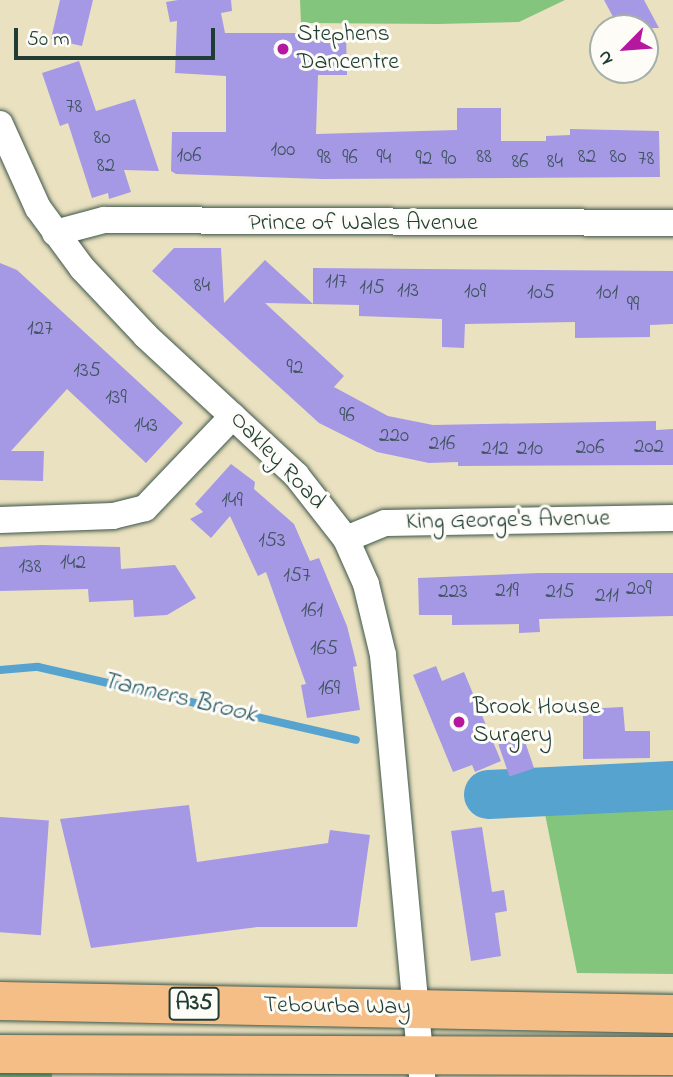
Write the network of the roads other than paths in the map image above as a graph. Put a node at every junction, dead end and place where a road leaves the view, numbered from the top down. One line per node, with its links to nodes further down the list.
1 (0, 124): 2 (street, Oakley Road)
2 (5, 158): 4 (street, Oakley Road)
3 (673, 223): 4 (street, Prince of Wales Avenue)
4 (55, 233): 5 (street, Oakley Road)
5 (233, 416): 7 (street); 8 (street, Oakley Road)
6 (673, 518): 8 (street, King George's Avenue)
7 (0, 520)
8 (346, 539): 10 (street, Oakley Road)
9 (0, 1001): 10 (main road, Tebourba Way / A35)
10 (414, 1009): 11 (main road, Tebourba Way / A35); 14 (street, Oakley Road)
11 (673, 1014)
12 (0, 1054): 14 (main road, Tebourba Way / A35)
13 (673, 1056): 14 (main road, Tebourba Way / A35)
14 (420, 1065)

